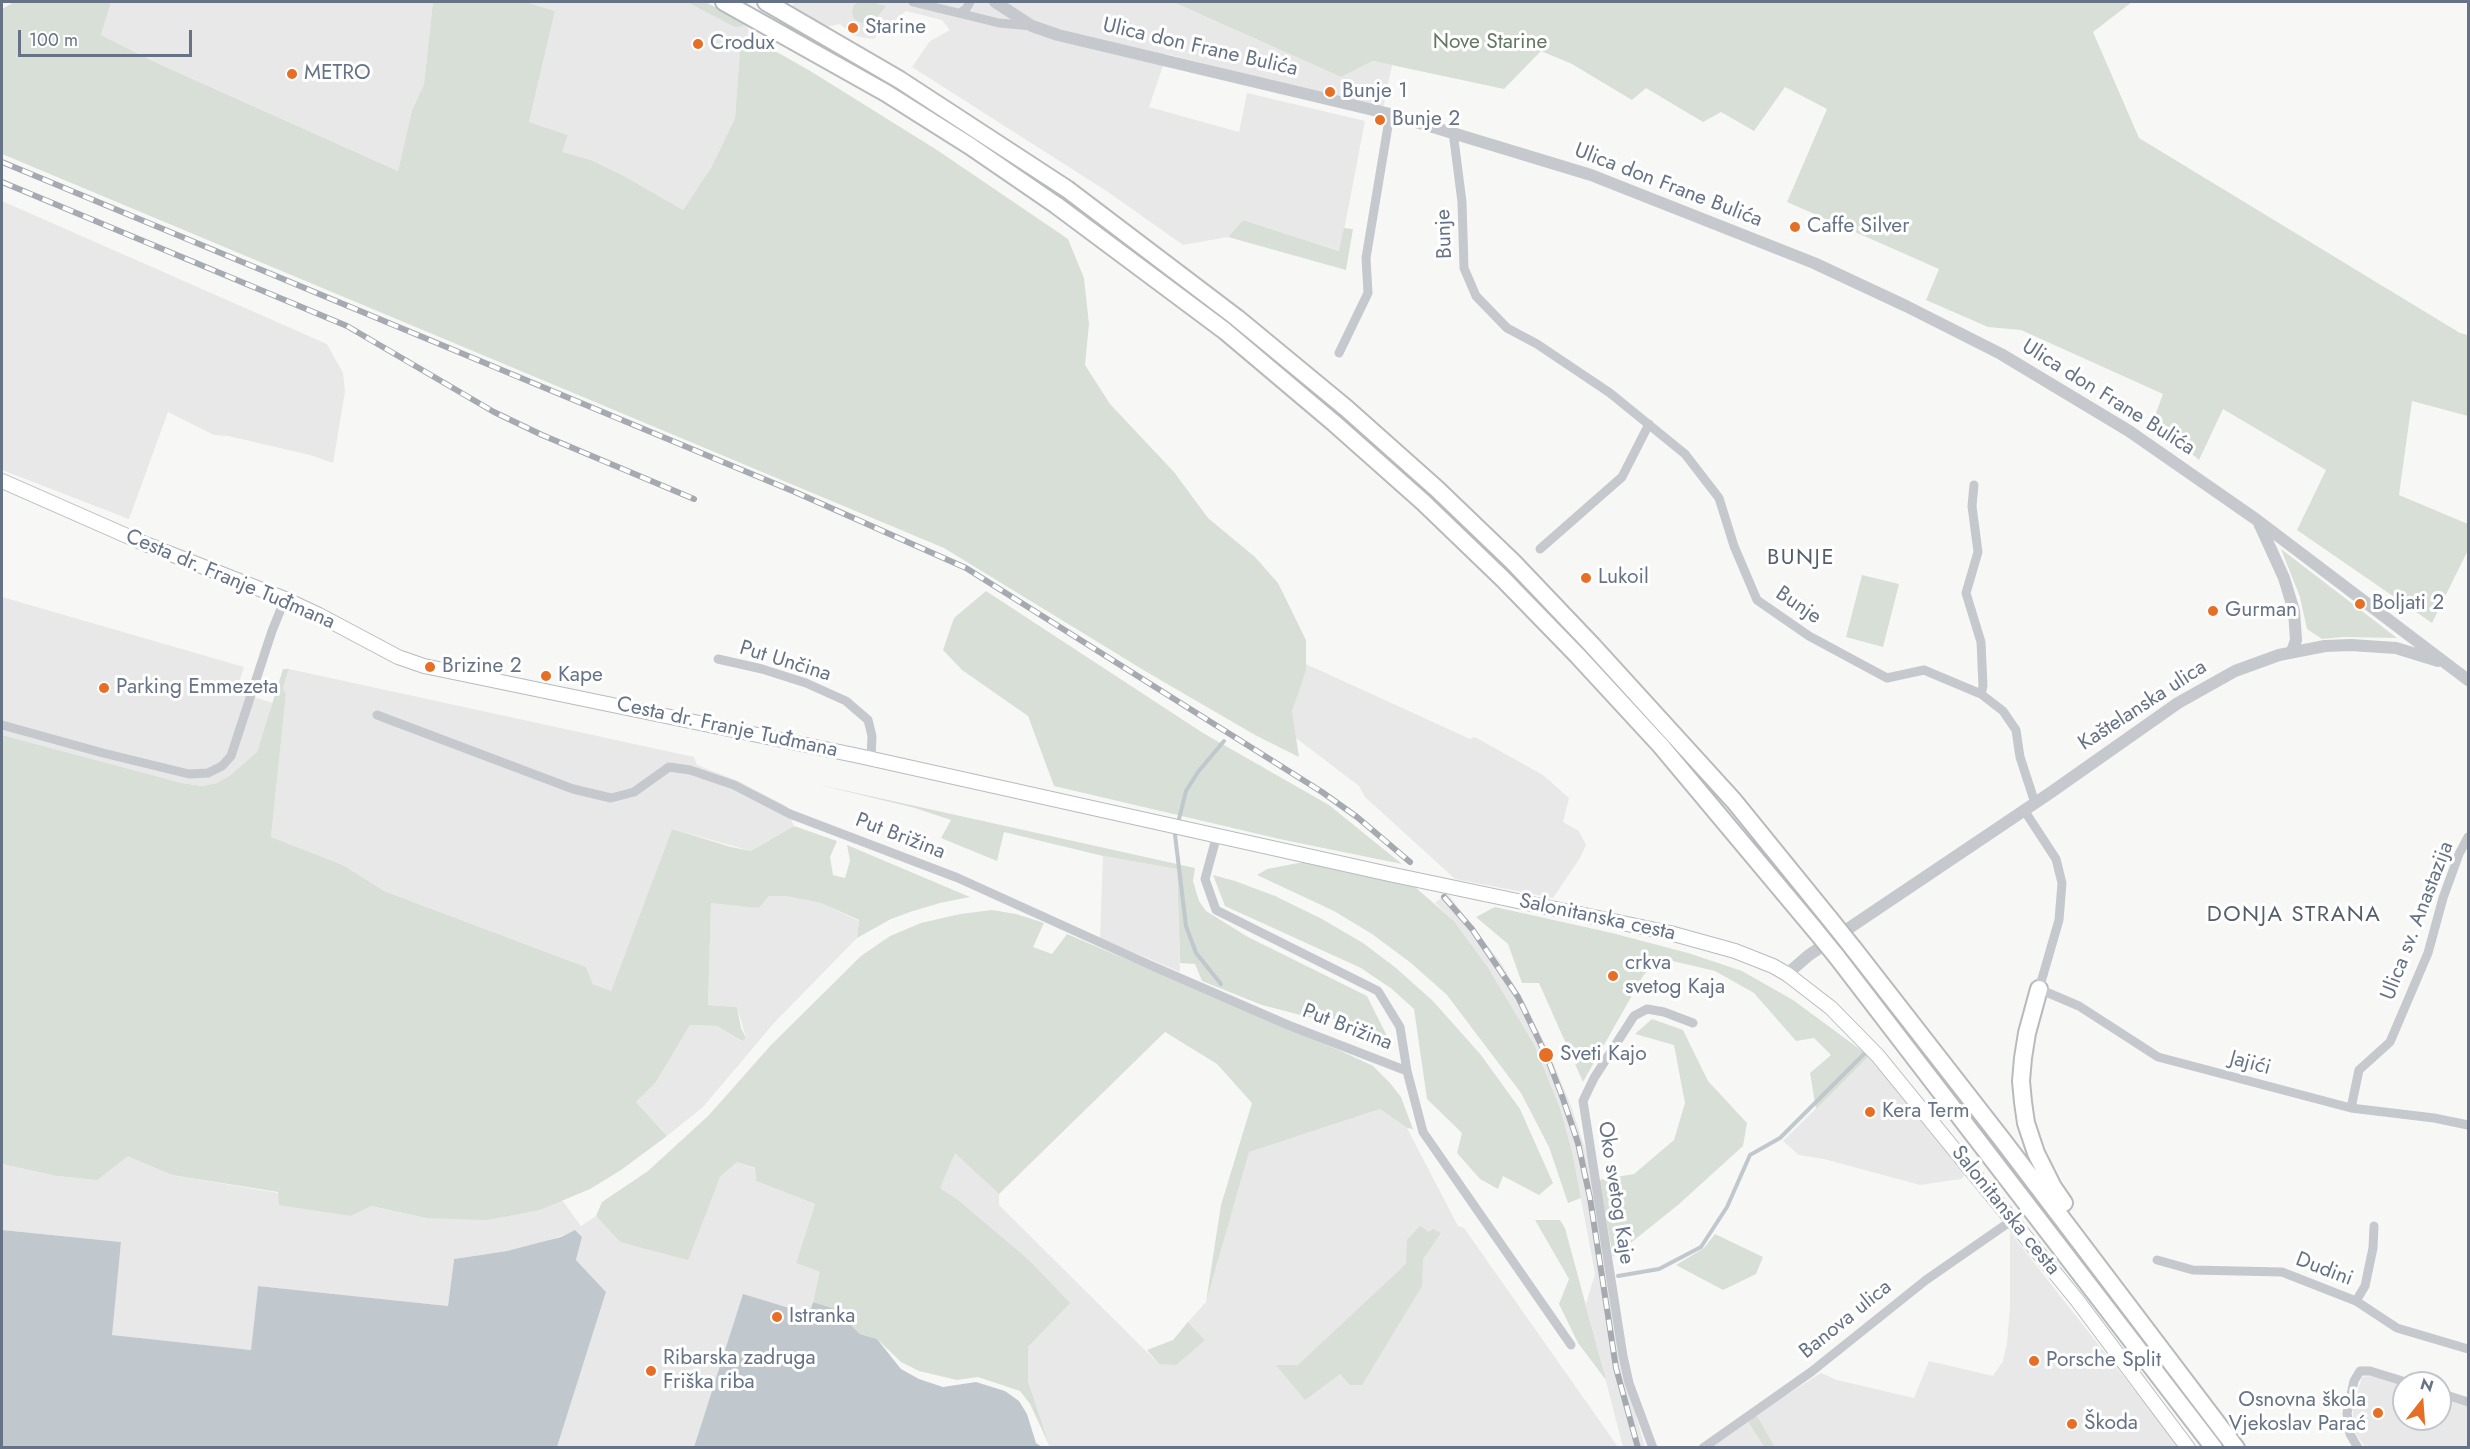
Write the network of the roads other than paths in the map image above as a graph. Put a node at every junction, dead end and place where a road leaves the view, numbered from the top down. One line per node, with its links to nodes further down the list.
1 (724, 2): 48 (highway, bridge)
2 (766, 2): 37 (highway, bridge)
3 (913, 2): 6 (street)
4 (970, 2): 6 (street)
5 (995, 2): 7 (street, Ulica don Frane Bulića)
6 (960, 13): 7 (street)
7 (1032, 26): 8 (street, Ulica don Frane Bulića)
8 (1389, 114): 9 (street, Ulica don Frane Bulića); 10 (street)
9 (1453, 132): 11 (street, Bunje); 14 (street, Ulica don Frane Bulića)
10 (1339, 353)
11 (1649, 424): 15 (street); 21 (street, Bunje)
12 (2, 481): 16 (main road, Cesta dr. Franje Tuđmana)
13 (1974, 485): 21 (street)
14 (2257, 519): 17 (street); 19 (street, Ulica don Frane Bulića)
15 (1540, 549)
16 (285, 599): 23 (street); 24 (main road, Cesta dr. Franje Tuđmana)
17 (2292, 651): 19 (street, Kaštelanska ulica); 25 (street, Kaštelanska ulica)
18 (718, 659): 24 (street, Put Unčina)
19 (2450, 667): 20 (street, Ulica don Frane Bulića)
20 (2469, 680)
21 (1981, 694): 25 (street, Bunje)
22 (377, 715): 32 (street, Put Brižina)
23 (2, 725)
24 (871, 758): 26 (main road, Cesta dr. Franje Tuđmana)
25 (2030, 807): 29 (street, Kaštelanska ulica); 30 (street)
26 (1194, 830): 27 (main road, Salonitanska cesta)
27 (1217, 835): 29 (main road, Salonitanska cesta); 32 (street)
28 (2469, 837): 33 (street, Ulica sv. Anastazija)
29 (1787, 974): 35 (main road, Salonitanska cesta)
30 (2039, 989): 33 (street, Jajići); 37 (highway)
31 (1693, 1023): 45 (street, Oko svetog Kaje)
32 (1407, 1071): 40 (street)
33 (2351, 1108): 34 (street, Jajići)
34 (2469, 1125)
35 (2011, 1221): 46 (street, Banova ulica); 47 (main road, Salonitanska cesta)
36 (2374, 1226): 39 (street)
37 (2085, 1249): 49 (highway)
38 (2157, 1260): 39 (street, Dudini)
39 (2356, 1301): 41 (street, Dudini)
40 (1570, 1345)
41 (2468, 1349)
42 (2392, 1378): 50 (street)
43 (2452, 1397): 44 (street)
44 (2469, 1402)
45 (1653, 1448)
46 (1703, 1448)
47 (2188, 1448)
48 (2214, 1448)
49 (2236, 1448)
50 (2358, 1448)

